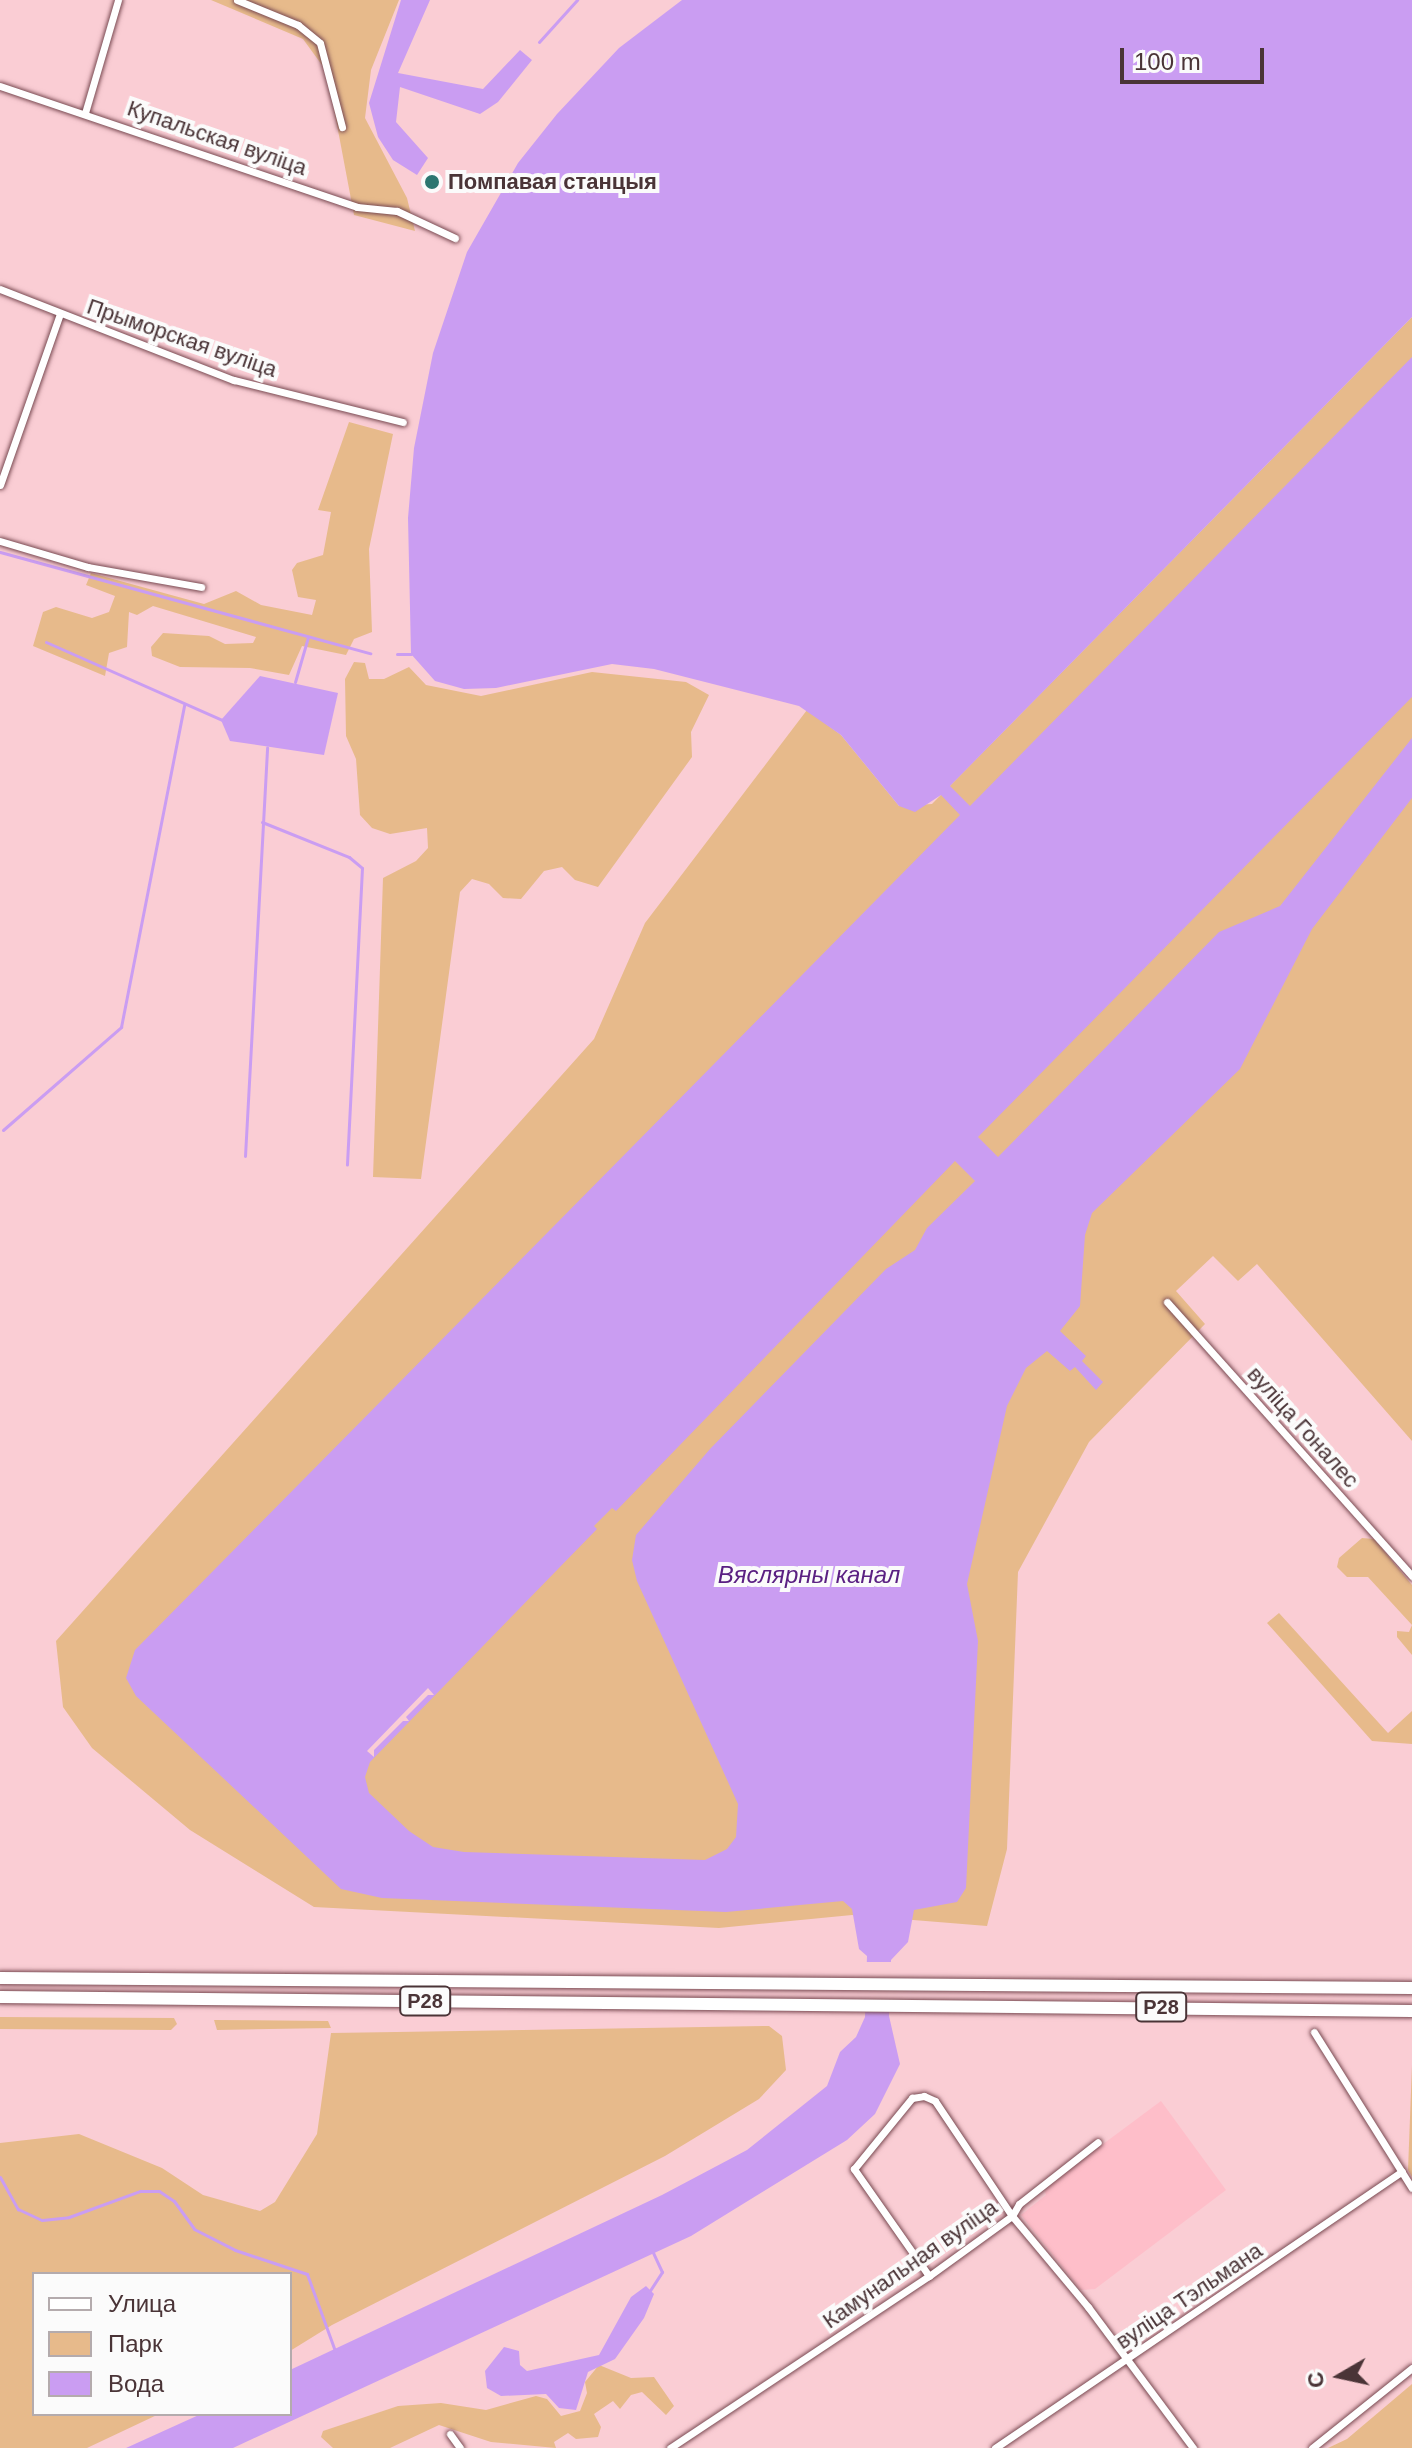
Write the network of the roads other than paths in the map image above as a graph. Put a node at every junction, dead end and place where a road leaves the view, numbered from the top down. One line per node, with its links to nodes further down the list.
1 (118, 0): 4 (street)
2 (237, 0): 5 (street)
3 (0, 86): 4 (street, Купальская вуліца)
4 (85, 113): 6 (street, Купальская вуліца)
5 (342, 127)
6 (455, 238)
7 (0, 289): 8 (street, Прыморская вуліца)
8 (60, 314): 9 (street, Прыморская вуліца); 10 (street)
9 (403, 422)
10 (0, 485)
11 (0, 541): 12 (street)
12 (201, 587)
13 (1167, 1302): 14 (street, вуліца Гоналес)
14 (1412, 1576)
15 (0, 1978): 16 (highway, Р28)
16 (1412, 1985)
17 (0, 1997): 18 (highway, Р28)
18 (1412, 2011)
19 (1314, 2032): 21 (street)
20 (1098, 2142): 23 (street, Камунальная вуліца)
21 (1402, 2171): 22 (street); 25 (street, вуліца Тэльмана)
22 (1412, 2188)
23 (1012, 2216): 24 (street, Камунальная вуліца); 24 (street); 25 (street)
24 (929, 2276): 28 (street, Камунальная вуліца)
25 (1128, 2360): 32 (street, вуліца Тэльмана); 33 (street)
26 (1412, 2368): 34 (street)
27 (450, 2434): 29 (street)
28 (684, 2439): 30 (street, Камунальная вуліца); 31 (street)
29 (460, 2448)
30 (670, 2448)
31 (690, 2448)
32 (995, 2448)
33 (1193, 2448)
34 (1312, 2448)

